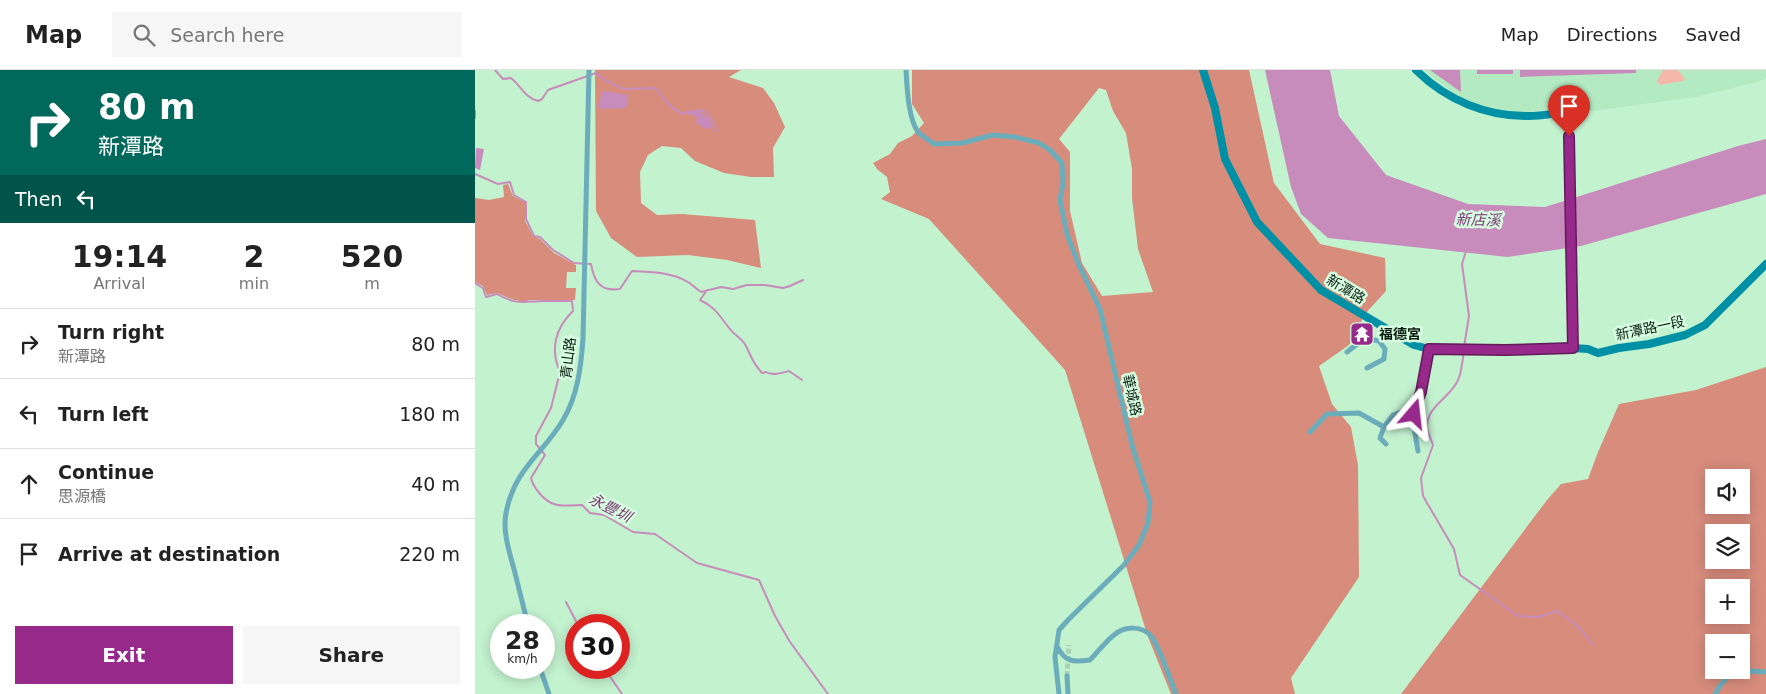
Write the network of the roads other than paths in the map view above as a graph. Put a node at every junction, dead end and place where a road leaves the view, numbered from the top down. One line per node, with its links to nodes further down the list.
1 (589, 70): 18 (street, 青山路)
2 (906, 70): 19 (street, 華城路)
3 (1203, 70): 7 (street, 新潭路)
4 (1416, 70): 5 (street)
5 (1569, 117): 9 (street)
6 (1766, 264): 9 (street, 新潭路一段)
7 (1385, 328): 8 (street); 10 (street, 新潭路)
8 (1379, 342): 11 (street); 12 (street)
9 (1573, 348): 10 (street, 新潭路)
10 (1429, 349): 13 (street)
11 (1347, 352)
12 (1367, 368)
13 (1415, 407): 14 (street); 17 (street)
14 (1384, 427): 15 (street); 16 (street)
15 (1310, 432)
16 (1386, 444)
17 (1418, 450)
18 (525, 614)
19 (1057, 646): 24 (street, 華城路); 26 (street)
20 (1766, 672): 27 (street)
21 (1067, 676): 25 (street)
22 (544, 679): 23 (street)
23 (549, 694)
24 (1059, 694)
25 (1068, 694)
26 (1176, 694)
27 (1715, 694)

